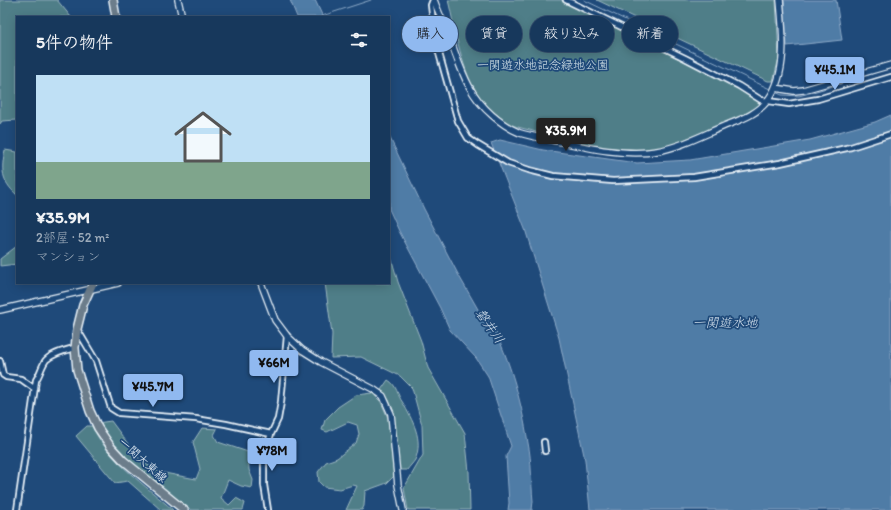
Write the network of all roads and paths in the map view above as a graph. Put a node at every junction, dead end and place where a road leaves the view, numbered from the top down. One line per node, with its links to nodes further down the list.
1 (113, 0): 6 (main road)
2 (178, 0): 7 (street)
3 (434, 0): 11 (street); 12 (street)
4 (566, 0): 11 (street)
5 (780, 0): 10 (street)
6 (116, 16)
7 (182, 16)
8 (891, 65): 10 (street)
9 (891, 77): 11 (street)
10 (775, 88): 11 (street)
11 (770, 98)
12 (891, 134)
13 (105, 284): 15 (street)
14 (261, 284): 18 (street)
15 (91, 286): 16 (street); 17 (main road, 一関大東線)
16 (0, 310)
17 (77, 329): 19 (main road, 一関大東線); 22 (street)
18 (287, 336): 22 (street); 28 (street)
19 (75, 348): 21 (street); 26 (main road, 一関大東線)
20 (0, 361): 21 (street)
21 (35, 389): 25 (street)
22 (271, 434): 27 (street)
23 (544, 442): 24 (street)
24 (545, 451)
25 (17, 510)
26 (184, 510)
27 (268, 510)
28 (402, 510)

